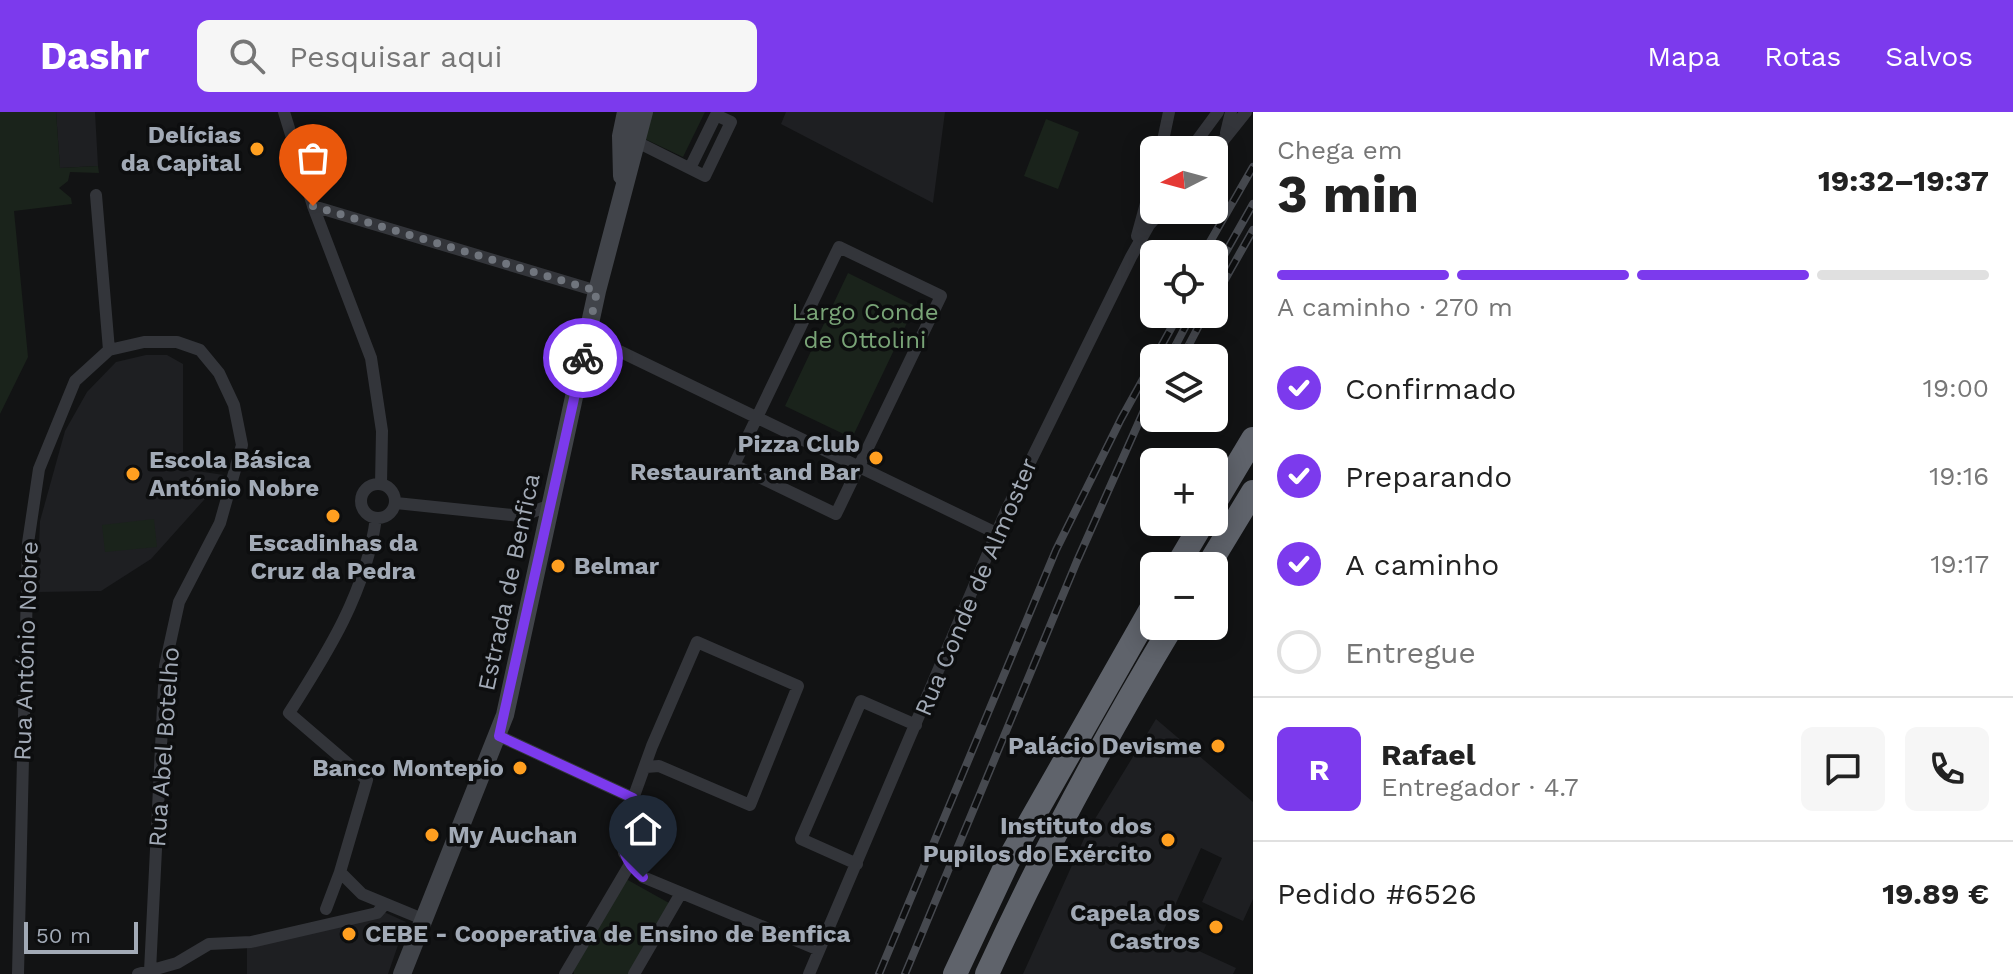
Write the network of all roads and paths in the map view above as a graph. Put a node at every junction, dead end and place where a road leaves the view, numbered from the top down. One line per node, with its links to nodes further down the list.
1 (284, 112): 16 (street)
2 (626, 112): 14 (street, Estrada de Benfica)
3 (644, 112): 12 (street, Estrada de Benfica)
4 (1169, 112): 8 (street)
5 (1218, 112): 9 (street)
6 (1231, 112): 10 (street)
7 (1246, 112): 11 (street)
8 (1164, 136)
9 (1200, 136)
10 (1222, 136)
11 (1227, 136)
12 (637, 142): 13 (street); 14 (street, Estrada de Benfica)
13 (690, 168): 13 (street)
14 (622, 187): 20 (street, Estrada de Benfica)
15 (96, 195): 22 (street)
16 (313, 206): 20 (street); 27 (street)
17 (1140, 224): 19 (street)
18 (1149, 225): 19 (street, Rua Conde de Almoster)
19 (1131, 257): 32 (street, Rua Conde de Almoster)
20 (597, 291): 21 (street, Estrada de Benfica)
21 (588, 336): 23 (street); 30 (street, Estrada de Benfica)
22 (109, 350): 48 (street, Rua Abel Botelho); 49 (street, Rua António Nobre)
23 (758, 416): 25 (street); 25 (street); 25 (street)
24 (1253, 439): 26 (highway)
25 (859, 466): 32 (street)
26 (1228, 481)
27 (381, 484): 29 (street); 31 (street)
28 (1253, 492): 33 (highway)
29 (396, 503): 30 (street); 31 (street)
30 (551, 505): 37 (street, Estrada de Benfica)
31 (376, 518): 42 (street)
32 (996, 533): 36 (street, Rua Conde de Almoster)
33 (1217, 552)
34 (1140, 629): 54 (highway)
35 (1164, 640): 55 (highway)
36 (916, 725): 41 (street, Rua Conde de Almoster); 41 (street)
37 (499, 736): 39 (street); 46 (street, Estrada de Benfica)
38 (646, 767): 38 (street); 39 (street)
39 (633, 798): 40 (street)
40 (630, 864): 43 (street); 51 (street)
41 (857, 864): 47 (street, Rua Conde de Almoster)
42 (340, 872): 44 (street); 45 (street)
43 (681, 893): 47 (street); 52 (street)
44 (384, 905): 46 (street); 48 (street)
45 (326, 909)
46 (417, 916): 50 (street, Estrada de Benfica)
47 (819, 950): 53 (street, Rua Conde de Almoster)
48 (144, 972)
49 (18, 974)
50 (402, 974)
51 (565, 974)
52 (634, 974)
53 (809, 974)
54 (955, 974)
55 (987, 974)

